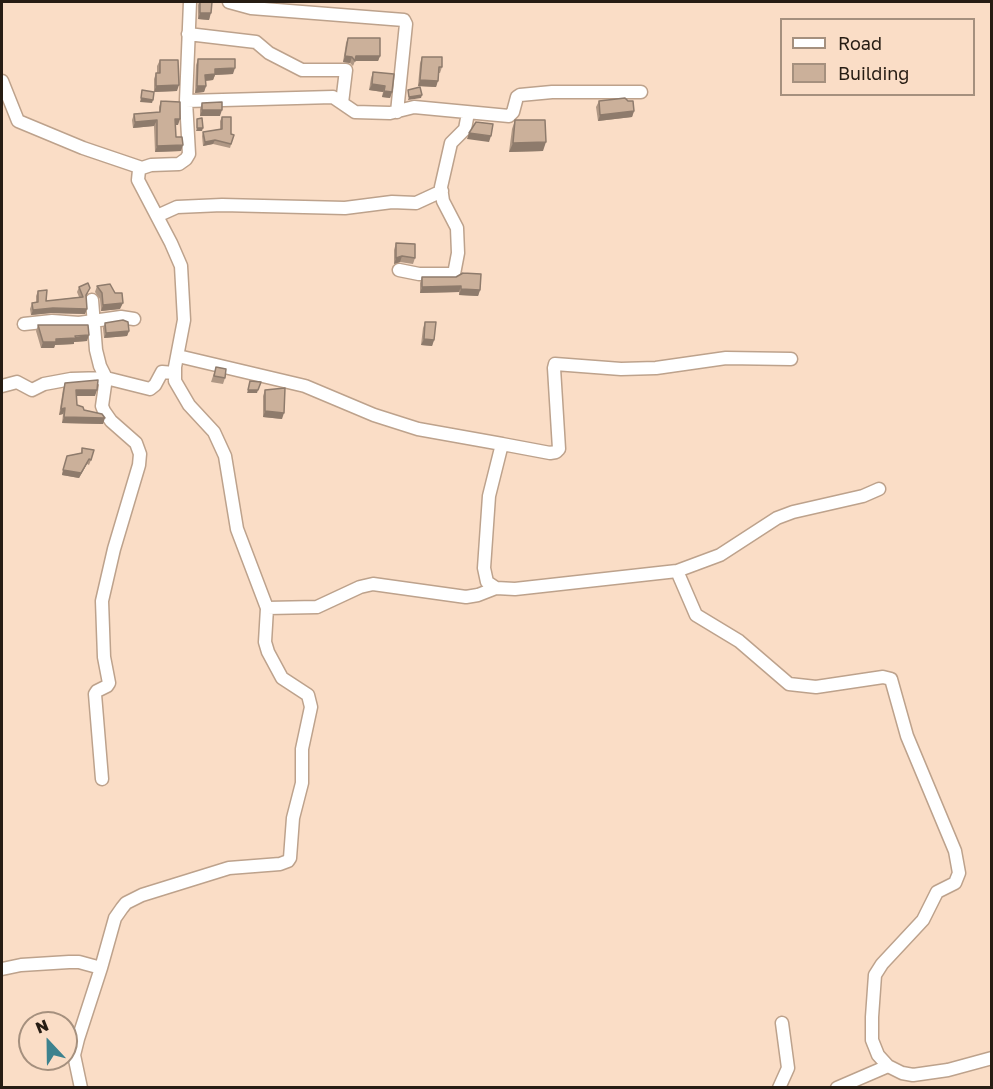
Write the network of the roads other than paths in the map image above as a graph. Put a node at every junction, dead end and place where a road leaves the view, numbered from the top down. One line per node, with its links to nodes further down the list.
1 (190, 2): 3 (street)
2 (229, 2): 8 (street)
3 (188, 34): 6 (street); 7 (street)
4 (2, 81): 10 (street)
5 (641, 92): 9 (street)
6 (186, 102): 7 (street); 10 (street)
7 (342, 103): 8 (street)
8 (398, 112): 9 (street)
9 (468, 112): 11 (street)
10 (142, 168): 12 (street)
11 (442, 191): 12 (street); 13 (street)
12 (157, 216): 18 (street)
13 (399, 270)
14 (92, 300): 16 (street)
15 (134, 319): 16 (street)
16 (92, 320): 17 (street); 21 (street)
17 (24, 324)
18 (178, 356): 20 (street); 23 (street)
19 (791, 359): 23 (street)
20 (174, 373): 21 (street); 27 (street)
21 (106, 378): 22 (street); 28 (street)
22 (2, 386)
23 (502, 444): 26 (street)
24 (879, 489): 25 (street)
25 (677, 571): 26 (street); 33 (street)
26 (496, 588): 27 (street)
27 (267, 608): 29 (street)
28 (102, 779)
29 (101, 968): 30 (street); 35 (street)
30 (2, 969)
31 (782, 1023): 36 (street)
32 (992, 1058): 33 (street)
33 (888, 1066): 34 (street)
34 (840, 1087)
35 (81, 1088)
36 (779, 1088)

